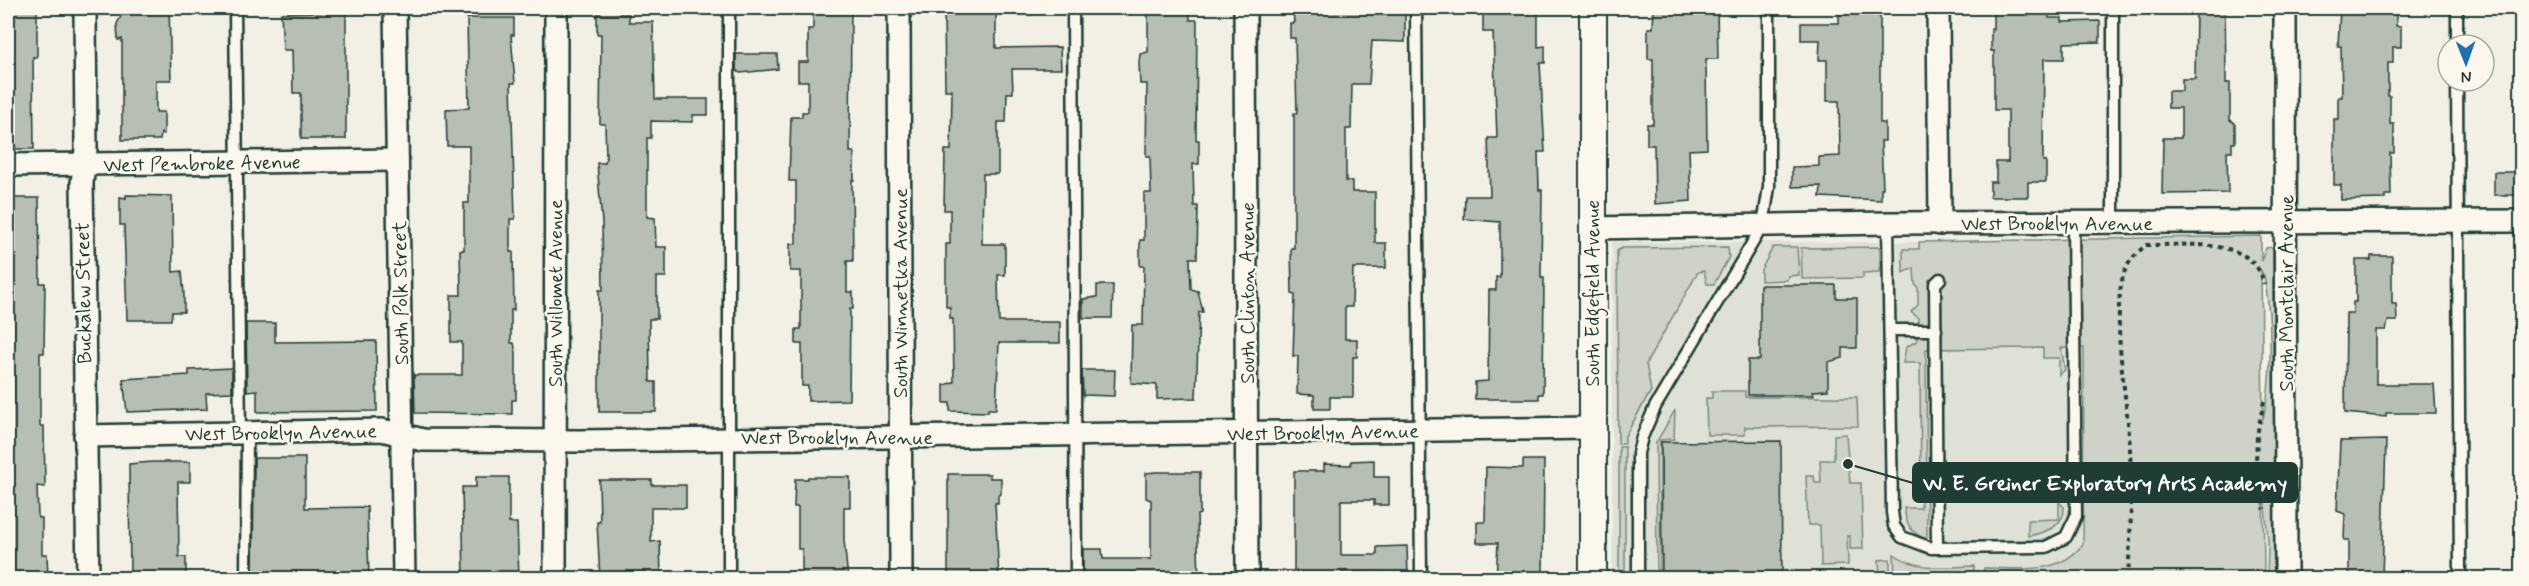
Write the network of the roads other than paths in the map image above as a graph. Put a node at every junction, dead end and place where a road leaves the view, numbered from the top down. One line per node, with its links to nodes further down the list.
1 (85, 8): 21 (street, Buckalew Street)
2 (235, 8): 19 (lane)
3 (395, 8): 18 (street, South Polk Street)
4 (556, 8): 43 (street, South Willomet Avenue)
5 (729, 8): 42 (lane)
6 (899, 8): 41 (street, South Winnetka Avenue)
7 (1073, 8): 39 (lane)
8 (1245, 8): 37 (street, South Clinton Avenue)
9 (1416, 8): 35 (lane)
10 (1593, 8): 30 (street, South Edgefield Avenue)
11 (1769, 8): 29 (lane)
12 (1938, 8): 27 (street)
13 (2113, 8): 23 (lane)
14 (2285, 8): 28 (street, South Montclair Avenue)
15 (2457, 8): 16 (lane)
16 (2457, 33)
17 (2457, 93): 24 (lane)
18 (397, 160): 19 (street, West Pembroke Avenue); 38 (street, South Polk Street)
19 (236, 162): 21 (street, West Pembroke Avenue); 36 (lane)
20 (8, 165): 21 (street, West Pembroke Avenue)
21 (84, 166): 40 (street, Buckalew Street)
22 (2522, 221): 24 (street, West Brooklyn Avenue)
23 (2113, 222): 26 (street, West Brooklyn Avenue); 28 (street, West Brooklyn Avenue)
24 (2457, 222): 28 (street, West Brooklyn Avenue); 57 (lane)
25 (1888, 223): 27 (street, West Brooklyn Avenue); 29 (street, West Brooklyn Avenue); 32 (lane)
26 (2073, 223): 27 (street, West Brooklyn Avenue); 44 (lane)
27 (1940, 224)
28 (2287, 224): 56 (street, South Montclair Avenue)
29 (1763, 225): 30 (street, West Brooklyn Avenue); 55 (lane)
30 (1592, 228): 34 (street, South Edgefield Avenue)
31 (1940, 279): 33 (lane)
32 (1890, 330): 33 (lane); 44 (lane)
33 (1936, 330): 44 (lane)
34 (1591, 428): 35 (street, West Brooklyn Avenue); 54 (street, South Edgefield Avenue)
35 (1420, 431): 37 (street, West Brooklyn Avenue); 53 (lane)
36 (243, 433): 38 (street, West Brooklyn Avenue); 40 (street, West Brooklyn Avenue); 46 (lane)
37 (1247, 433): 39 (street, West Brooklyn Avenue); 52 (street, South Clinton Avenue)
38 (403, 435): 43 (street, West Brooklyn Avenue); 47 (street, South Polk Street)
39 (1076, 435): 41 (street, West Brooklyn Avenue); 51 (lane)
40 (84, 436): 45 (street, Buckalew Street)
41 (901, 437): 42 (street, West Brooklyn Avenue); 50 (street, South Winnetka Avenue)
42 (729, 438): 43 (street, West Brooklyn Avenue); 49 (lane)
43 (554, 441): 48 (street, South Willomet Avenue)
44 (1937, 548)
45 (88, 579)
46 (246, 579)
47 (404, 579)
48 (555, 579)
49 (729, 579)
50 (901, 579)
51 (1076, 579)
52 (1247, 579)
53 (1421, 579)
54 (1593, 579)
55 (1638, 579)
56 (2286, 579)
57 (2460, 579)

